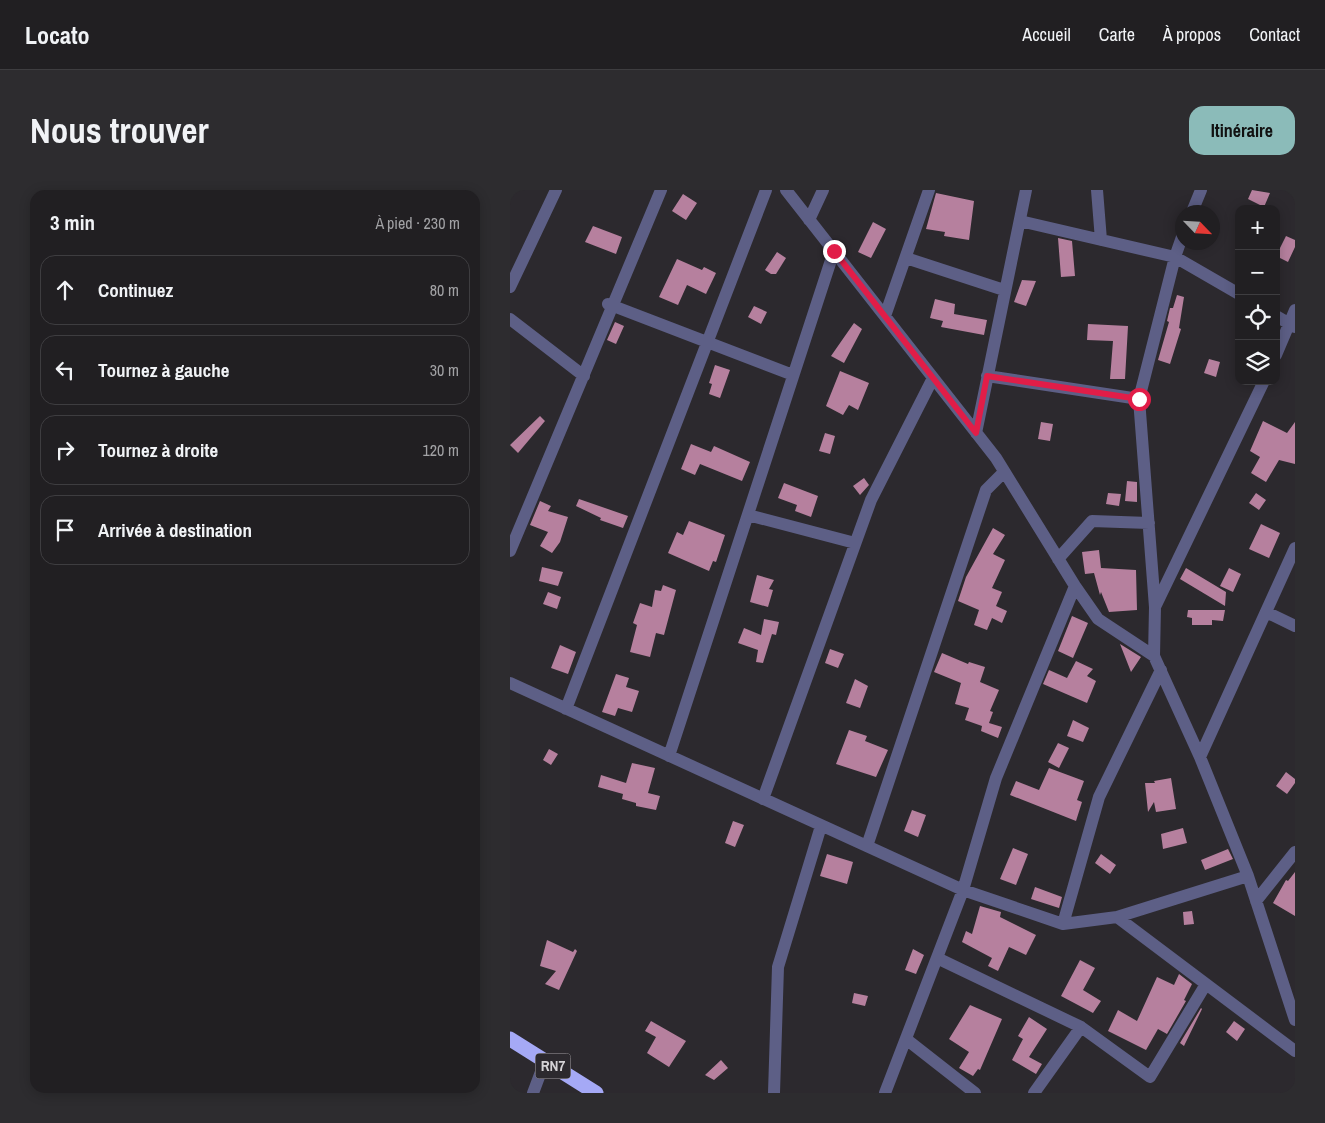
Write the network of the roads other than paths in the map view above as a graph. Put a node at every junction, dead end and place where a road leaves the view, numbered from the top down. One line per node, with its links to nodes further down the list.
1 (556, 190): 18 (street)
2 (661, 190): 21 (street)
3 (766, 190): 27 (street)
4 (786, 190): 11 (street)
5 (823, 190): 11 (street)
6 (929, 190): 17 (street)
7 (1026, 190): 12 (street)
8 (1097, 190): 13 (street)
9 (1201, 190): 10 (street)
10 (1195, 205)
11 (810, 220): 15 (street)
12 (1020, 221): 13 (street); 19 (street)
13 (1101, 240): 16 (street)
14 (1177, 250): 16 (street)
15 (834, 251): 23 (street); 29 (street)
16 (1175, 257): 20 (street); 34 (street)
17 (906, 258): 19 (street); 23 (street)
18 (510, 287)
19 (1004, 290): 31 (street)
20 (1235, 292)
21 (610, 305): 27 (street); 30 (street)
22 (1295, 310): 26 (street)
23 (885, 316): 32 (street)
24 (1280, 318): 26 (street)
25 (510, 319): 30 (street)
26 (1293, 326): 28 (street)
27 (707, 342): 29 (street); 50 (street)
28 (1280, 348)
29 (794, 375): 37 (street)
30 (584, 376): 41 (street)
31 (987, 376): 34 (street); 35 (street)
32 (933, 378): 35 (street); 39 (street)
33 (1262, 385): 44 (street)
34 (1139, 399): 38 (street)
35 (976, 433): 36 (street)
36 (1004, 472): 42 (street); 55 (street)
37 (748, 515): 39 (street); 51 (street)
38 (1149, 523): 42 (street); 44 (street)
39 (855, 543): 53 (street)
40 (1295, 548): 45 (street)
41 (510, 551)
42 (1058, 559): 43 (street)
43 (1075, 586): 47 (street); 58 (street)
44 (1155, 607): 47 (street)
45 (1266, 612): 46 (street); 52 (street)
46 (1295, 626)
47 (1154, 656): 48 (street)
48 (1161, 670): 52 (street); 61 (street)
49 (510, 683): 50 (street)
50 (566, 709): 51 (street)
51 (669, 756): 53 (street)
52 (1200, 757): 57 (street)
53 (763, 799): 54 (street)
54 (821, 826): 55 (street); 72 (street)
55 (867, 846): 58 (street)
56 (1295, 852): 59 (street)
57 (1248, 876): 59 (street); 60 (street)
58 (963, 890): 61 (street); 62 (street)
59 (1256, 902): 64 (street)
60 (1117, 917): 61 (street); 63 (street)
61 (1063, 924)
62 (937, 958): 65 (street); 67 (street)
63 (1206, 984): 65 (street); 68 (street)
64 (1295, 1020)
65 (1081, 1027): 75 (street)
66 (510, 1039): 69 (highway, RN7)
67 (906, 1039): 73 (street); 74 (street)
68 (1295, 1050)
69 (545, 1061): 70 (street); 71 (highway, RN7)
70 (533, 1093)
71 (596, 1093)
72 (774, 1093)
73 (885, 1093)
74 (975, 1093)
75 (1034, 1093)

